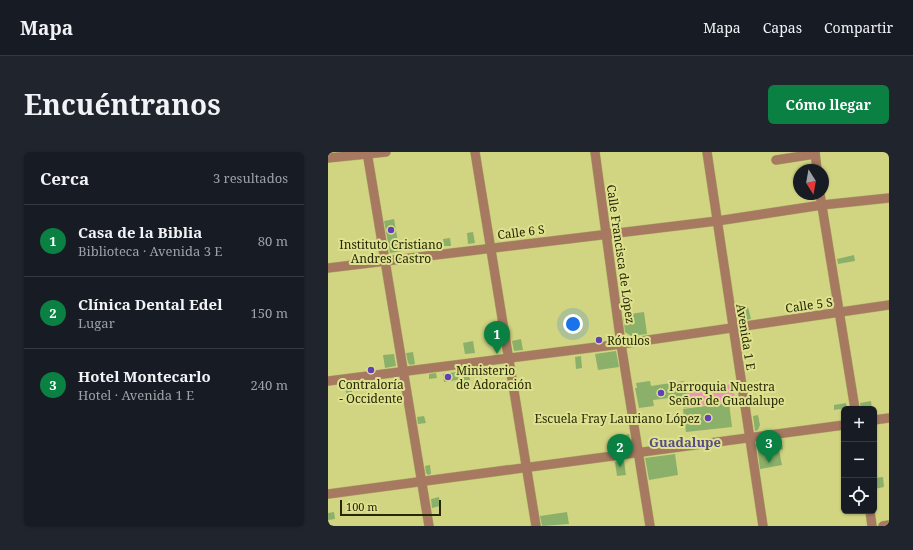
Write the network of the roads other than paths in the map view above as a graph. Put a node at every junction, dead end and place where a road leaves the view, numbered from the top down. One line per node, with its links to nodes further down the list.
1 (386, 152): 5 (street)
2 (475, 152): 15 (street)
3 (595, 152): 14 (street, Calle Francisca de López)
4 (707, 152): 13 (street, Avenida 1 E)
5 (367, 153): 7 (street); 16 (street)
6 (815, 153): 8 (street); 9 (street)
7 (328, 158)
8 (776, 160)
9 (816, 164)
10 (889, 198): 12 (street, Calle 6 S)
11 (821, 200): 12 (street)
12 (822, 206): 13 (street, Calle 6 S); 19 (street)
13 (717, 221): 14 (street, Calle 6 S); 20 (street, Avenida 1 E)
14 (605, 234): 15 (street, Calle 6 S); 21 (street, Calle Francisca de López)
15 (490, 248): 16 (street, Calle 6 S); 22 (street)
16 (386, 261): 17 (street, Calle 6 S); 23 (street)
17 (328, 268)
18 (889, 305): 19 (street, Calle 5 S)
19 (840, 312): 20 (street, Calle 5 S); 25 (street)
20 (733, 328): 21 (street, Calle 5 S); 29 (street, Avenida 1 E)
21 (621, 344): 22 (street, Calle 5 S); 30 (street, Calle Francisca de López)
22 (508, 358): 23 (street, Calle 5 S); 31 (street)
23 (403, 370): 24 (street, Calle 5 S); 32 (street)
24 (328, 380)
25 (855, 406)
26 (889, 418): 27 (street)
27 (877, 420)
28 (841, 425): 29 (street)
29 (749, 438): 30 (street); 39 (street, Avenida 1 E)
30 (638, 453): 31 (street); 38 (street, Calle Francisca de López)
31 (526, 468): 32 (street); 37 (street)
32 (421, 482): 33 (street); 36 (street)
33 (328, 494)
34 (870, 514): 40 (street)
35 (889, 525): 41 (street)
36 (428, 526)
37 (536, 526)
38 (650, 526)
39 (763, 526)
40 (872, 526)
41 (883, 526)

